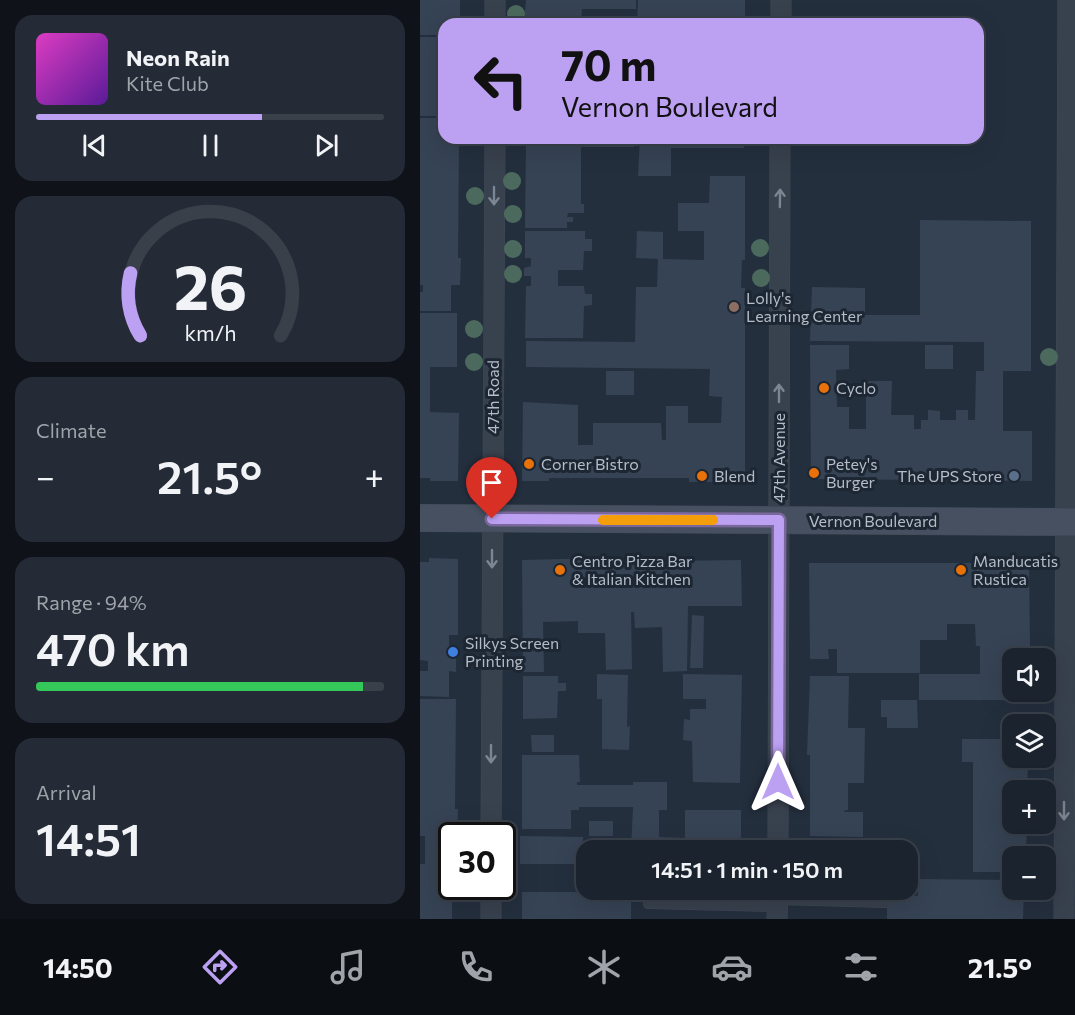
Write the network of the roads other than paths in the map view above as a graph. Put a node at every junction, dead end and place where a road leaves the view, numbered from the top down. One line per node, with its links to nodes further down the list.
1 (495, 0): 4 (street)
2 (781, 0): 5 (street)
3 (1068, 0): 11 (street)
4 (495, 18)
5 (781, 18)
6 (495, 144): 9 (street, 47th Road, one-way to 9)
7 (780, 144): 10 (street, 47th Avenue, one-way to 7)
8 (420, 518): 9 (main road, Vernon Boulevard)
9 (492, 519): 10 (main road, Vernon Boulevard); 12 (street, 47th Road, one-way to 12)
10 (779, 520): 11 (main road, Vernon Boulevard); 13 (street, 47th Avenue)
11 (1070, 522): 19 (street, one-way to 19)
12 (491, 822)
13 (778, 840)
14 (491, 900): 18 (street)
15 (887, 903): 17 (lane)
16 (648, 904): 17 (lane)
17 (777, 904)
18 (491, 919)
19 (1064, 919)

